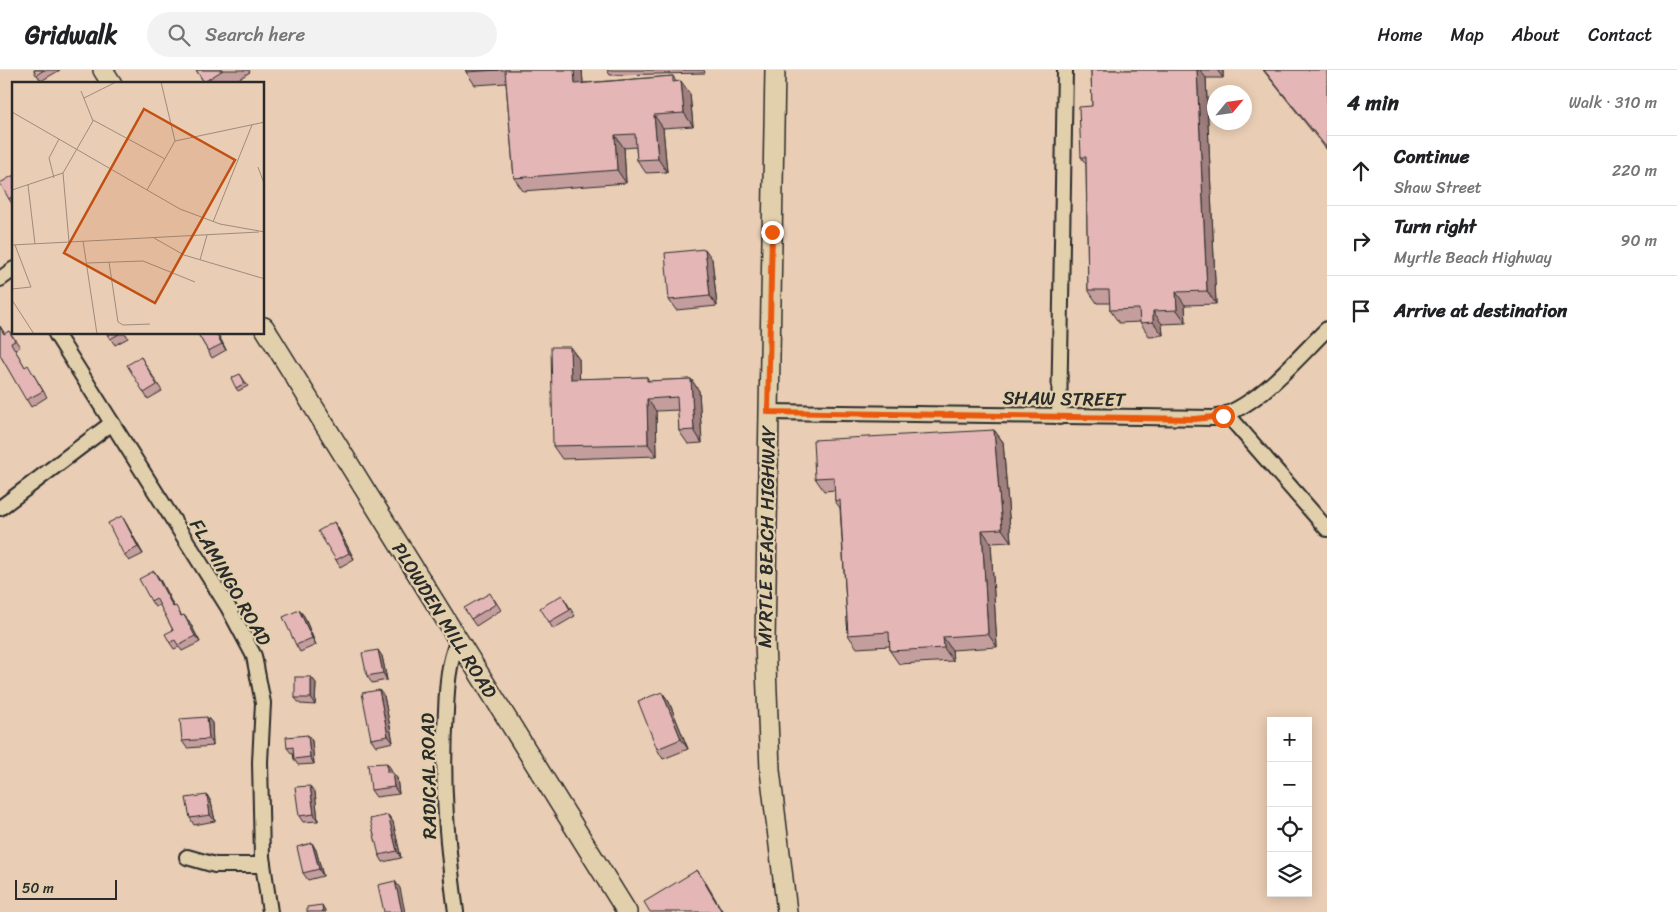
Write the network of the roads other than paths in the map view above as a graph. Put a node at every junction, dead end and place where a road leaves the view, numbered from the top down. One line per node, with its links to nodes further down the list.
1 (103, 70): 4 (main road)
2 (775, 70): 10 (main road, MYRTLE BEACH HIGHWAY)
3 (1064, 70): 12 (street)
4 (111, 82)
5 (12, 270): 6 (street)
6 (0, 279)
7 (265, 329): 16 (main road, PLOWDEN MILL ROAD)
8 (1327, 329): 11 (street, SHAW STREET)
9 (57, 335): 13 (street, FLAMINGO ROAD)
10 (768, 412): 12 (street, SHAW STREET); 22 (main road, MYRTLE BEACH HIGHWAY)
11 (1227, 414): 12 (street, SHAW STREET); 15 (street)
12 (1059, 417)
13 (112, 423): 14 (street); 18 (street, FLAMINGO ROAD)
14 (0, 508)
15 (1327, 529)
16 (458, 640): 20 (street, RADICAL ROAD); 21 (main road, PLOWDEN MILL ROAD)
17 (187, 857): 18 (street)
18 (263, 865): 19 (street, FLAMINGO ROAD)
19 (270, 912)
20 (456, 912)
21 (627, 912)
22 (787, 912)

